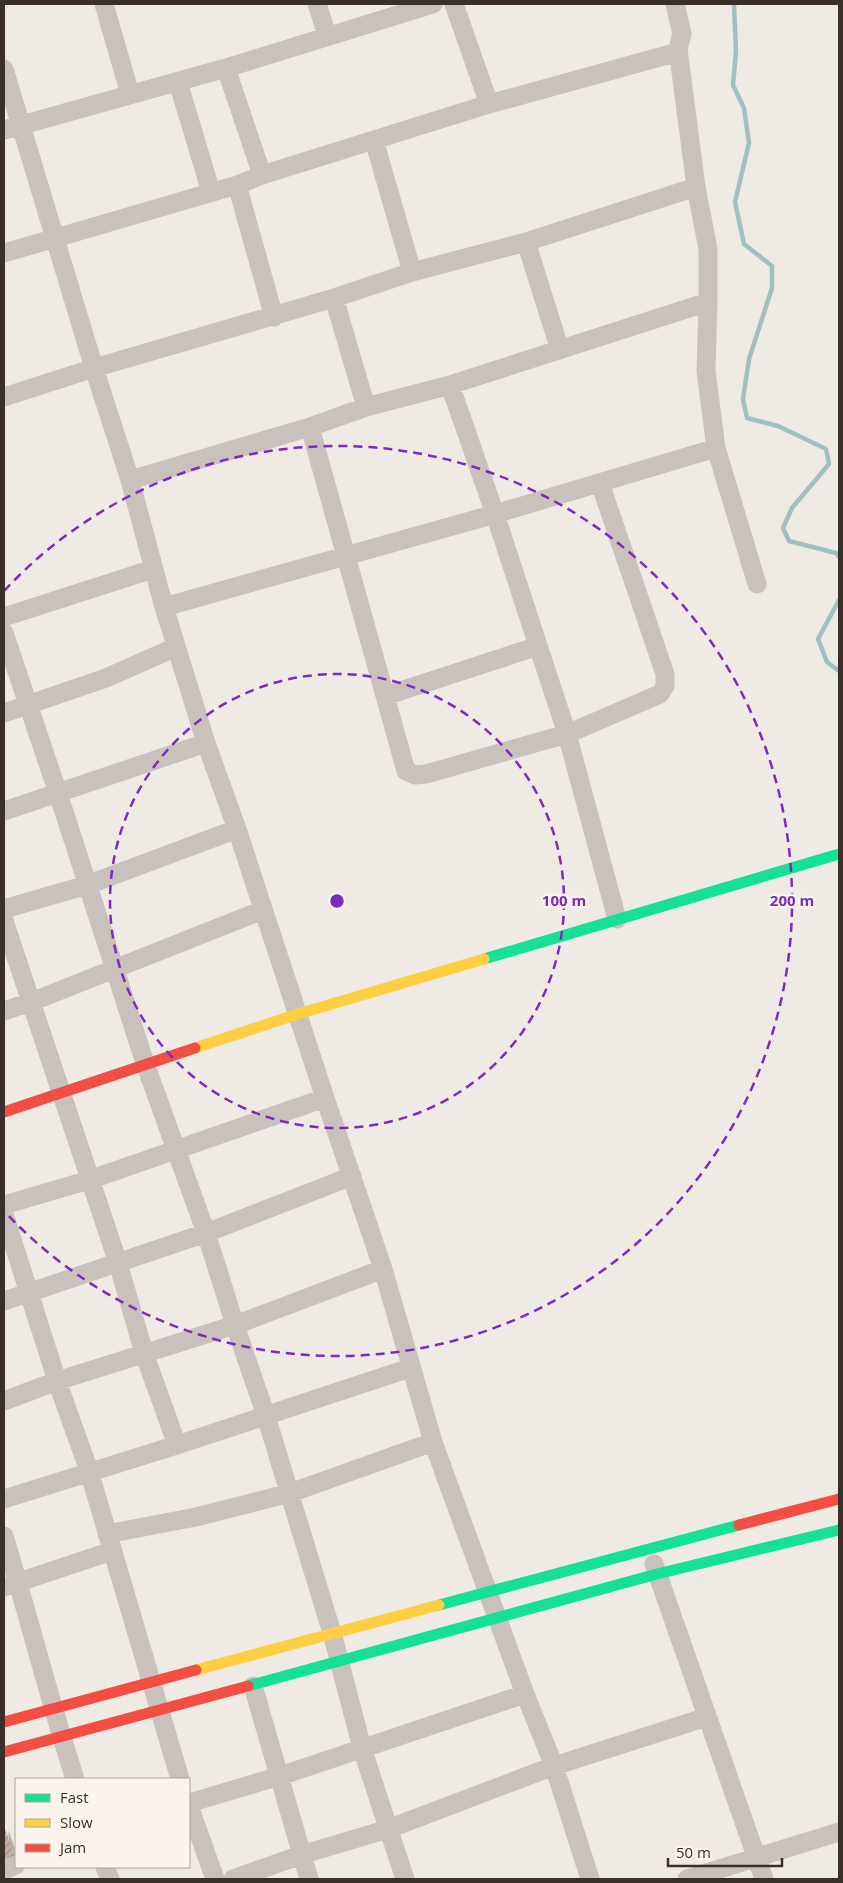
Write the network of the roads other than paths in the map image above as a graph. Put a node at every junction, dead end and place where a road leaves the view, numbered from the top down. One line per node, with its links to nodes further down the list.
1 (104, 4): 11 (street)
2 (317, 4): 6 (street)
3 (433, 4): 6 (street)
4 (454, 4): 12 (street)
5 (675, 4): 7 (street)
6 (327, 35): 8 (street)
7 (678, 50): 12 (street); 17 (street)
8 (226, 68): 10 (street); 15 (street)
9 (4, 69): 13 (street)
10 (178, 82): 11 (street); 18 (street)
11 (130, 94): 13 (street)
12 (488, 104): 14 (street)
13 (12, 127): 19 (street)
14 (374, 140): 15 (street); 22 (street)
15 (262, 175): 16 (street)
16 (237, 185): 18 (street); 25 (street)
17 (696, 187): 20 (street); 24 (street)
18 (211, 192): 19 (street)
19 (54, 239): 21 (street); 27 (street)
20 (526, 242): 22 (street); 26 (street)
21 (4, 253)
22 (412, 272): 23 (street)
23 (334, 298): 25 (street); 30 (street)
24 (708, 302): 26 (street); 32 (street)
25 (274, 317): 27 (street)
26 (560, 350): 28 (street)
27 (94, 368): 29 (street); 33 (street)
28 (450, 385): 30 (street); 35 (street)
29 (4, 397)
30 (366, 408): 31 (street)
31 (310, 427): 33 (street); 36 (street)
32 (716, 448): 34 (street); 38 (street)
33 (130, 480): 37 (street)
34 (600, 483): 35 (street); 47 (street)
35 (495, 514): 36 (street); 42 (street)
36 (345, 556): 39 (street); 44 (street)
37 (153, 569): 39 (street); 40 (street)
38 (757, 584)
39 (164, 606): 43 (street)
40 (4, 617)
41 (4, 633): 45 (street)
42 (538, 646): 44 (street); 47 (street)
43 (176, 647): 45 (street); 48 (street)
44 (385, 696): 47 (street)
45 (27, 705): 46 (street); 49 (street)
46 (4, 713)
47 (567, 734): 56 (street)
48 (206, 743): 49 (street); 51 (street)
49 (58, 793): 50 (street); 53 (street)
50 (4, 811)
51 (238, 829): 53 (street); 55 (street)
52 (839, 854): 56 (main road)
53 (87, 885): 54 (street); 58 (street)
54 (4, 909)
55 (263, 910): 58 (street); 61 (street)
56 (616, 919): 61 (main road)
57 (4, 921): 59 (street)
58 (116, 968): 59 (street); 62 (street)
59 (31, 1002): 60 (street); 63 (street)
60 (4, 1011)
61 (298, 1014): 62 (main road); 64 (street)
62 (146, 1066): 63 (main road); 66 (street)
63 (62, 1094): 65 (main road); 68 (street)
64 (325, 1098): 66 (street); 67 (street)
65 (4, 1112)
66 (175, 1150): 68 (street); 71 (street)
67 (352, 1176): 71 (street); 73 (street)
68 (90, 1180): 69 (street); 72 (street)
69 (4, 1205)
70 (4, 1214): 74 (street)
71 (206, 1233): 72 (street); 76 (street)
72 (118, 1263): 74 (street); 77 (street)
73 (383, 1269): 76 (street); 78 (street)
74 (30, 1293): 75 (street); 79 (street)
75 (4, 1301)
76 (235, 1325): 77 (street); 81 (street)
77 (144, 1353): 79 (street); 83 (street)
78 (410, 1368): 81 (street); 82 (street)
79 (57, 1381): 80 (street); 84 (street)
80 (4, 1400)
81 (266, 1416): 83 (street); 85 (street)
82 (433, 1442): 85 (street); 94 (street)
83 (177, 1445): 84 (street)
84 (89, 1471): 86 (street); 90 (street)
85 (290, 1493): 90 (street); 96 (street)
86 (4, 1499)
87 (839, 1499): 91 (main road)
88 (839, 1530): 92 (main road)
89 (4, 1536): 93 (street)
90 (109, 1542): 93 (street); 98 (street)
91 (650, 1548): 92 (street); 94 (main road)
92 (657, 1574): 95 (main road); 103 (street)
93 (11, 1584): 101 (street)
94 (488, 1592): 95 (street); 96 (main road)
95 (497, 1620): 97 (main road); 100 (street)
96 (332, 1633): 97 (street); 98 (main road)
97 (338, 1662): 99 (main road); 106 (street)
98 (150, 1682): 101 (main road); 102 (street)
99 (252, 1686): 102 (main road); 109 (street)
100 (525, 1694): 106 (street); 108 (street)
101 (52, 1709): 104 (main road); 105 (street)
102 (159, 1710): 105 (main road); 111 (street)
103 (707, 1717): 108 (street); 117 (street)
104 (4, 1722)
105 (61, 1736): 107 (main road); 110 (street)
106 (362, 1748): 109 (street); 114 (street)
107 (4, 1752)
108 (554, 1766): 114 (street); 122 (street)
109 (280, 1776): 112 (street); 116 (street)
110 (75, 1778)
111 (180, 1778)
112 (190, 1804)
113 (190, 1807): 118 (street)
114 (388, 1829): 116 (street); 121 (street)
115 (839, 1832): 117 (street)
116 (301, 1856): 119 (street); 120 (street)
117 (756, 1858): 123 (street); 124 (street)
118 (216, 1879)
119 (232, 1879)
120 (309, 1879)
121 (405, 1879)
122 (590, 1879)
123 (687, 1879)
124 (764, 1879)

